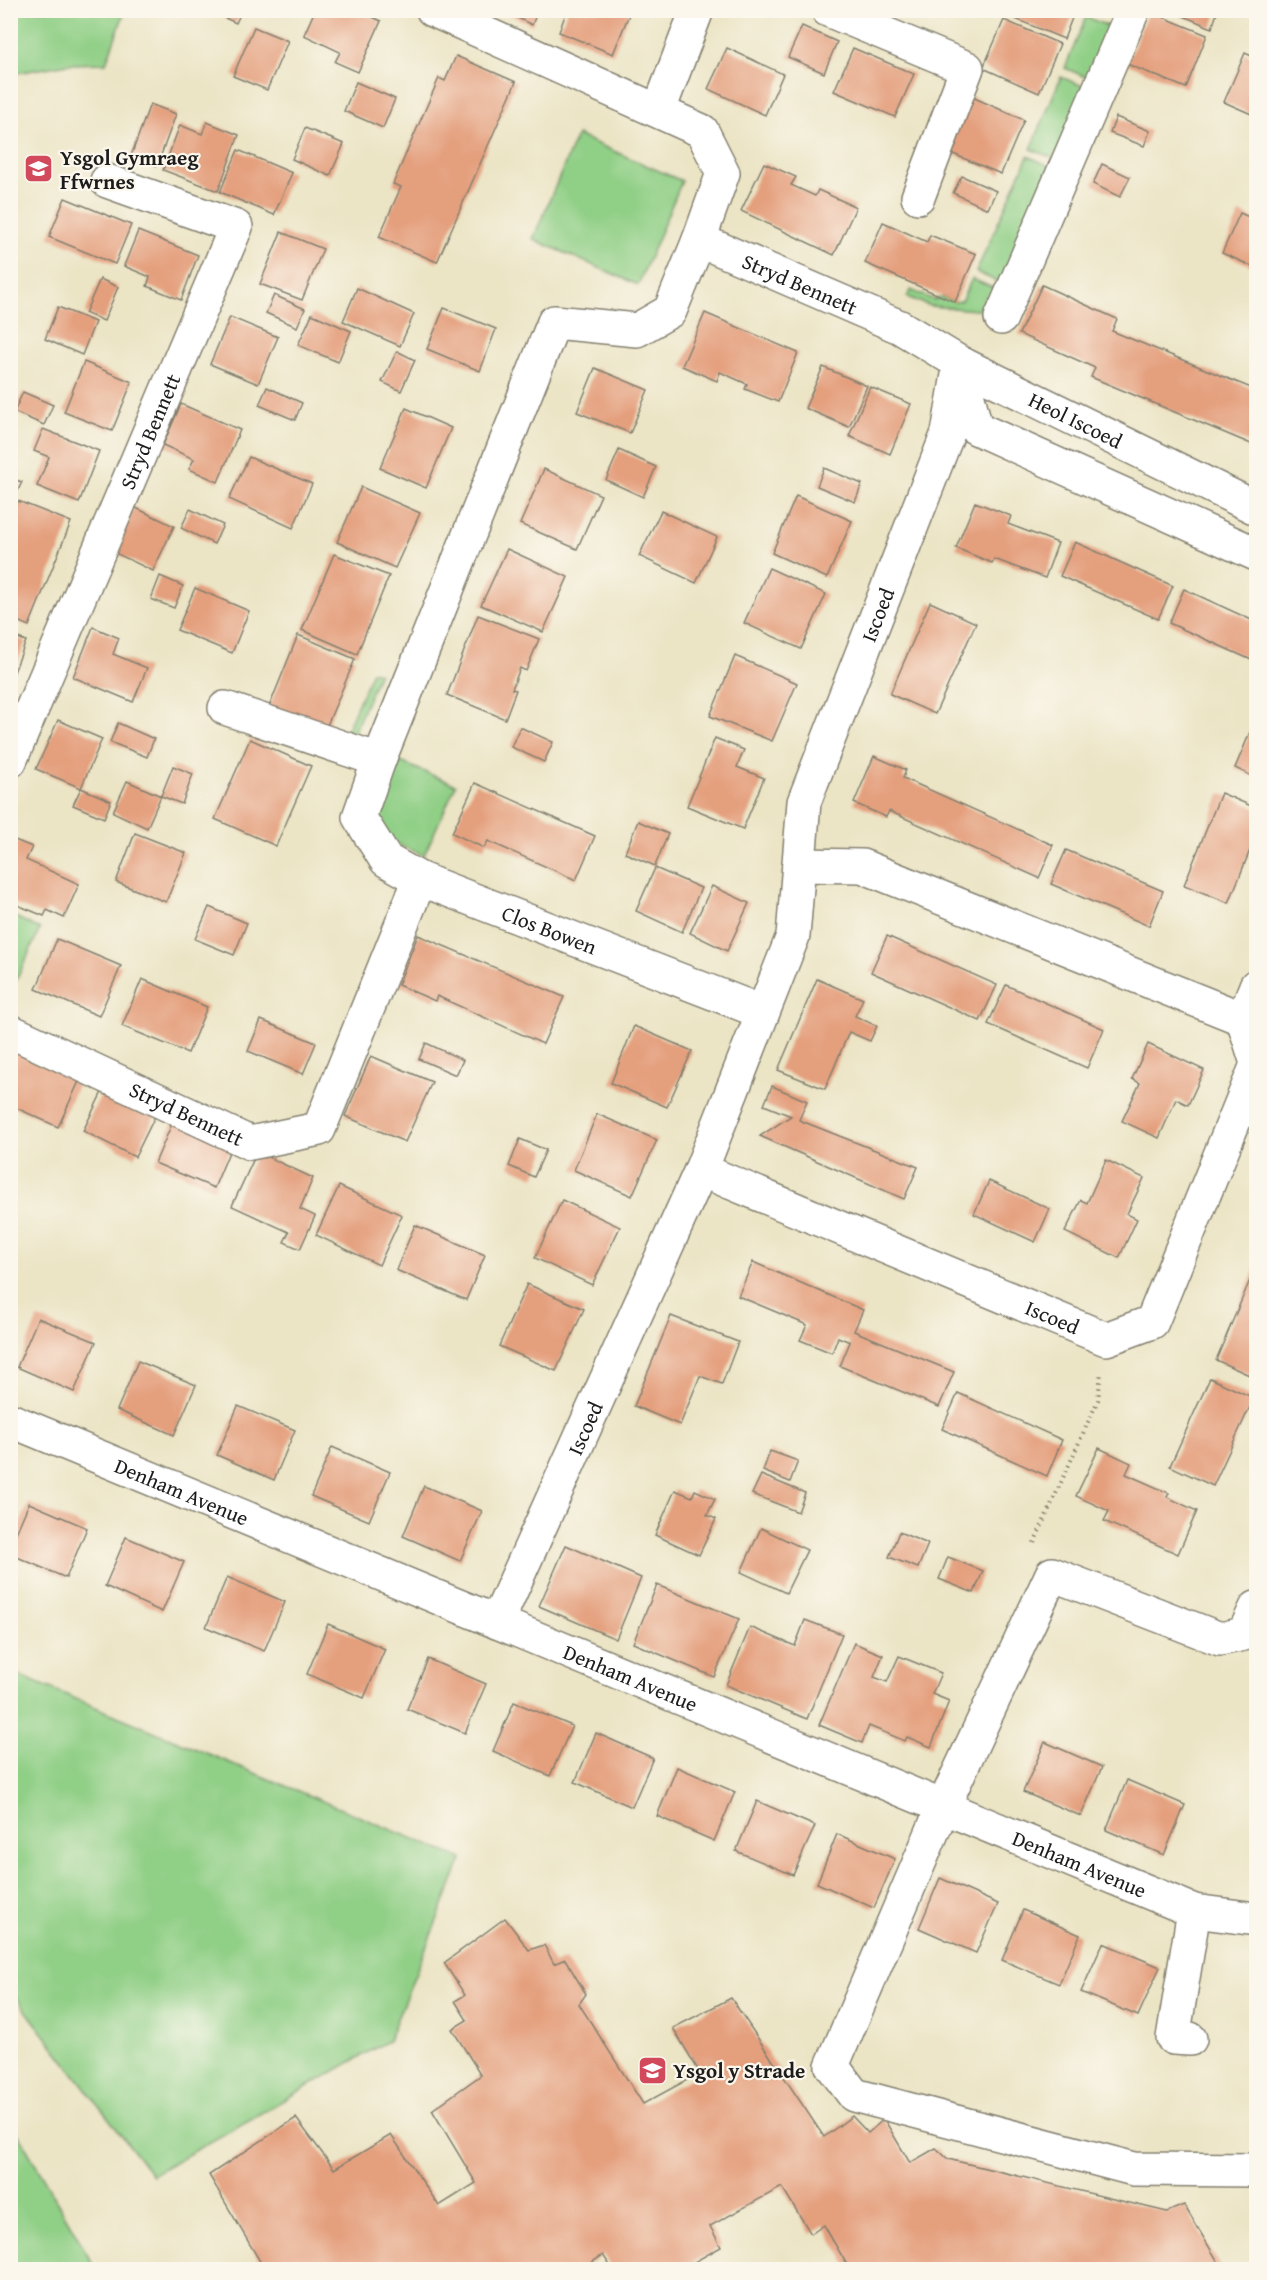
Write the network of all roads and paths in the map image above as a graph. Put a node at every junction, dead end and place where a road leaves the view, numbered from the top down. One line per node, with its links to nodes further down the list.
1 (434, 10): 6 (street)
2 (698, 10): 6 (street)
3 (828, 10): 5 (street)
4 (1133, 10): 10 (street)
5 (887, 22): 8 (street)
6 (659, 110): 9 (street)
7 (107, 180): 17 (street, Stryd Bennett)
8 (918, 196)
9 (699, 240): 11 (street, Stryd Bennett); 16 (street)
10 (1001, 318)
11 (900, 327): 12 (street, Heol Iscoed)
12 (960, 363): 13 (street, Heol Iscoed); 14 (street); 18 (street, Iscoed)
13 (1257, 508)
14 (1257, 554)
15 (225, 708): 16 (street)
16 (379, 760): 19 (street, Clos Bowen)
17 (10, 761)
18 (799, 865): 21 (street, Iscoed); 22 (street)
19 (420, 879): 21 (street, Clos Bowen); 23 (street, Stryd Bennett)
20 (1257, 986): 22 (street)
21 (762, 1012): 26 (street, Iscoed)
22 (1243, 1019): 24 (street)
23 (10, 1030)
24 (1257, 1060)
25 (1257, 1067): 27 (street, Iscoed)
26 (701, 1170): 27 (street, Iscoed); 31 (street, Iscoed)
27 (1106, 1339): 29 (path)
28 (10, 1420): 31 (street, Denham Avenue)
29 (1052, 1574): 30 (street); 32 (street)
30 (1257, 1608)
31 (497, 1622): 32 (street, Denham Avenue)
32 (943, 1807): 33 (street, Denham Avenue); 36 (street)
33 (1194, 1911): 34 (street, Denham Avenue); 35 (street)
34 (1257, 1919)
35 (1190, 2039)
36 (1257, 2170)

